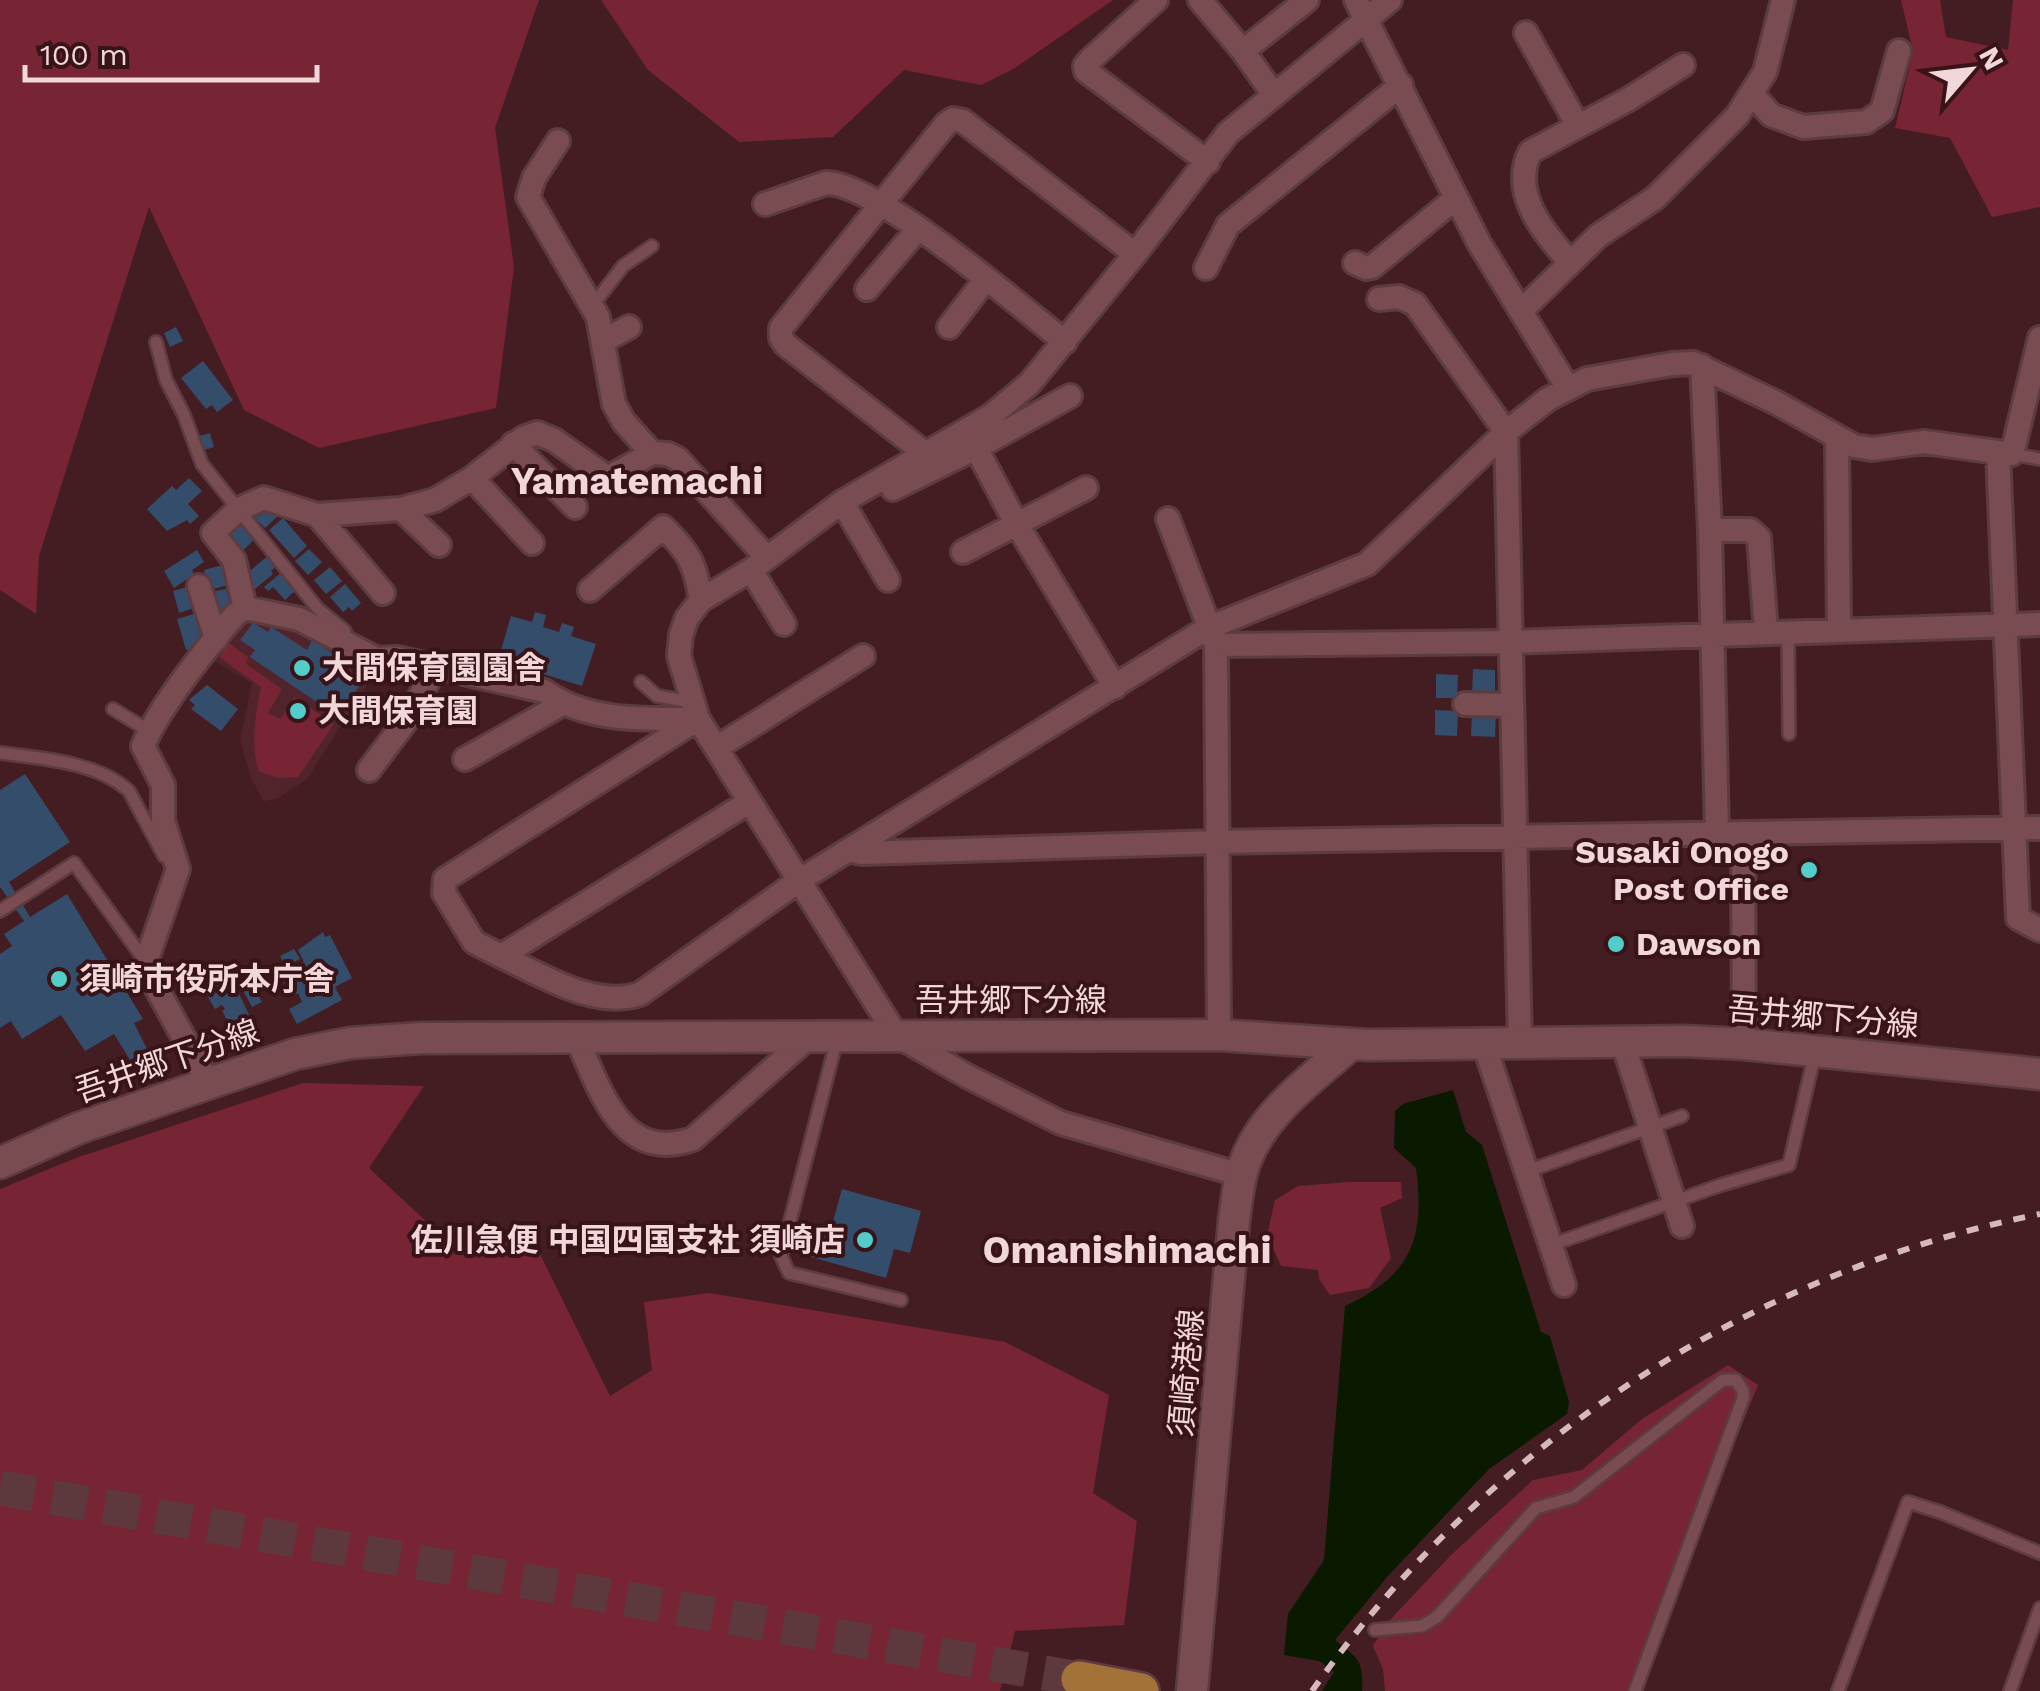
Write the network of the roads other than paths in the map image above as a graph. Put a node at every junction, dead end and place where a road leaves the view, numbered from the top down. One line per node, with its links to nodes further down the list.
1 (1156, 0): 16 (street)
2 (1307, 0): 9 (street)
3 (1390, 0): 6 (street)
4 (1782, 0): 13 (street)
5 (1212, 4): 9 (street)
6 (1362, 10): 11 (street); 12 (street)
7 (1526, 33): 14 (street)
8 (1899, 50): 13 (street)
9 (1243, 51): 12 (street)
10 (1684, 65): 14 (street)
11 (1401, 85): 17 (street); 25 (street)
12 (1274, 95): 16 (street)
13 (1753, 95): 23 (street)
14 (1578, 126): 23 (street)
15 (558, 142): 29 (street)
16 (1208, 162): 22 (street)
17 (1456, 198): 24 (street); 30 (street)
18 (880, 203): 19 (street); 20 (street); 22 (street); 46 (street)
19 (765, 204)
20 (918, 229): 26 (street); 27 (street)
21 (652, 246): 29 (lane)
22 (1136, 254): 36 (street)
23 (1570, 262): 30 (street)
24 (1355, 263)
25 (1206, 268)
26 (986, 279): 32 (street); 36 (street)
27 (867, 288)
28 (1378, 299): 40 (street)
29 (593, 305): 34 (street)
30 (1522, 310): 38 (street)
31 (629, 327): 34 (street)
32 (949, 327)
33 (2040, 338): 45 (street)
34 (603, 341): 44 (street)
35 (156, 342): 52 (lane)
36 (1065, 342): 46 (street)
37 (1702, 366): 38 (street); 41 (street); 57 (street)
38 (1568, 388): 40 (street)
39 (1070, 396): 43 (street)
40 (1506, 432): 74 (street); 76 (street)
41 (1837, 438): 45 (street); 71 (street)
42 (513, 444): 44 (street); 48 (street); 50 (street)
43 (976, 448): 51 (street); 56 (street)
44 (652, 453): 61 (street)
45 (2005, 453): 47 (lane); 70 (street)
46 (926, 454): 51 (street)
47 (2040, 458)
48 (472, 478): 53 (street); 58 (street)
49 (1086, 488): 56 (street)
50 (576, 506)
51 (846, 506): 61 (street); 62 (street)
52 (239, 509): 54 (street); 67 (street); 78 (lane)
53 (401, 509): 54 (street); 59 (street)
54 (317, 515): 65 (street)
55 (1168, 519): 74 (street)
56 (1016, 523): 60 (street); 81 (street)
57 (1710, 530): 72 (street); 73 (street)
58 (532, 543)
59 (438, 545)
60 (963, 552)
61 (759, 564): 66 (street); 68 (street)
62 (888, 580)
63 (199, 586): 75 (street)
64 (590, 590): 66 (street)
65 (382, 593)
66 (702, 600): 86 (street)
67 (245, 608): 75 (street); 78 (street)
68 (784, 624)
69 (2040, 624): 70 (street)
70 (2005, 626): 71 (street); 95 (street)
71 (1839, 630): 72 (street)
72 (1777, 632): 73 (street); 88 (lane)
73 (1711, 635): 76 (street); 96 (street)
74 (1212, 636): 76 (street); 81 (street); 99 (street)
75 (216, 639): 87 (street)
76 (1510, 642): 84 (street)
77 (862, 656): 89 (street)
78 (397, 658): 79 (street)
79 (436, 666): 82 (street); 92 (street)
80 (641, 682): 86 (lane)
81 (1114, 687): 100 (street)
82 (562, 704): 86 (street); 91 (street)
83 (1465, 704): 84 (street)
84 (1511, 705): 98 (street)
85 (113, 708): 87 (lane)
86 (695, 710): 89 (street); 105 (street)
87 (149, 731): 102 (street)
88 (1789, 734)
89 (716, 748): 93 (street)
90 (0, 753): 102 (lane)
91 (465, 758)
92 (369, 770)
93 (749, 802): 101 (street); 105 (street)
94 (2040, 828): 95 (street)
95 (2013, 829): 97 (street); 104 (street)
96 (1717, 833): 97 (street); 98 (street)
97 (1743, 833): 115 (street)
98 (1513, 839): 99 (street); 114 (street)
99 (1216, 842): 100 (street); 110 (street)
100 (849, 850): 101 (street)
101 (800, 880): 105 (street); 109 (street)
102 (176, 883): 106 (street)
103 (0, 911): 106 (lane)
104 (2040, 930)
105 (502, 956)
106 (146, 962): 118 (street)
107 (575, 1035): 108 (main road, 吾井郷下分線); 108 (street); 118 (main road, 吾井郷下分線)
108 (825, 1035): 109 (main road, 吾井郷下分線); 128 (lane)
109 (896, 1035): 110 (main road, 吾井郷下分線); 123 (street)
110 (1219, 1035): 112 (main road, 吾井郷下分線)
111 (1622, 1040): 114 (main road, 吾井郷下分線); 115 (main road, 吾井郷下分線); 120 (street)
112 (1351, 1044): 113 (main road, 吾井郷下分線); 123 (main road, 須崎港線)
113 (1484, 1044): 114 (main road, 吾井郷下分線); 122 (street)
114 (1520, 1044)
115 (1744, 1044): 116 (main road, 吾井郷下分線)
116 (1816, 1051): 117 (main road, 吾井郷下分線); 124 (lane)
117 (2040, 1074)
118 (209, 1084): 121 (main road, 吾井郷下分線)
119 (1682, 1116): 120 (lane)
120 (1648, 1128): 122 (lane); 124 (street)
121 (0, 1163)
122 (1528, 1171): 126 (street)
123 (1241, 1175): 134 (main road, 須崎港線)
124 (1673, 1204): 125 (street); 126 (lane)
125 (1682, 1226)
126 (1551, 1245): 127 (street)
127 (1564, 1286)
128 (900, 1300)
129 (2040, 1553): 136 (lane)
130 (2040, 1608): 137 (lane)
131 (1375, 1630): 135 (lane)
132 (1079, 1679): 133 (highway)
133 (1141, 1691)
134 (1192, 1691)
135 (1635, 1691)
136 (1838, 1691)
137 (2010, 1691)

